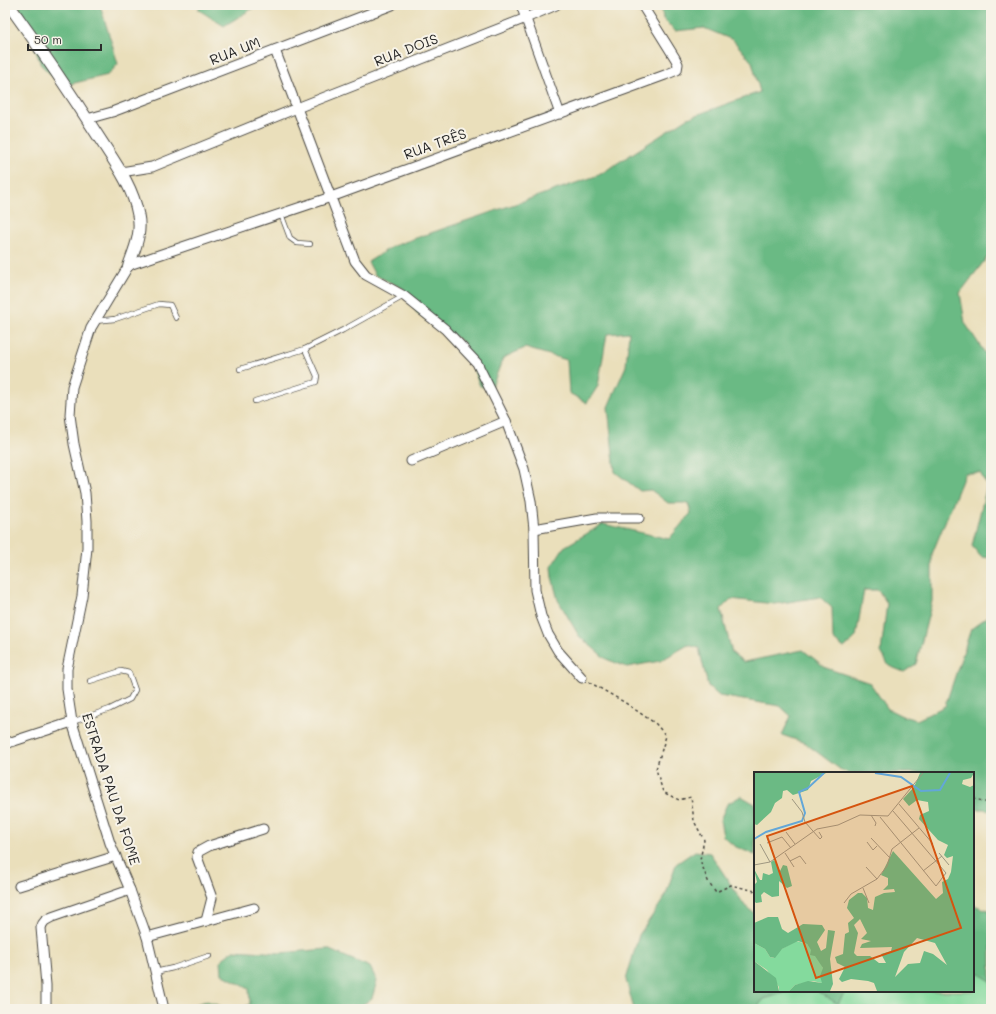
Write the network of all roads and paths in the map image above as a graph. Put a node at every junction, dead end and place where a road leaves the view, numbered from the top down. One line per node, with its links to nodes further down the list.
1 (392, 5): 7 (street, RUA UM)
2 (521, 5): 6 (street)
3 (556, 5): 6 (street, RUA DOIS)
4 (642, 5): 9 (street, RUA TRÊS)
5 (10, 7): 10 (street, ESTRADA PAU DA FOME)
6 (526, 18): 8 (street, RUA DOIS); 9 (street)
7 (275, 50): 8 (street); 10 (street, RUA UM)
8 (297, 108): 11 (street, RUA DOIS); 12 (street)
9 (560, 114): 12 (street, RUA TRÊS)
10 (87, 119): 11 (street, ESTRADA PAU DA FOME)
11 (121, 172): 15 (street, ESTRADA PAU DA FOME)
12 (331, 197): 13 (street, RUA TRÊS); 16 (street)
13 (282, 214): 14 (lane); 15 (street, RUA TRÊS)
14 (310, 244)
15 (129, 265): 18 (street, ESTRADA PAU DA FOME)
16 (404, 296): 19 (lane); 22 (street)
17 (176, 318): 18 (lane)
18 (95, 321): 28 (street, ESTRADA PAU DA FOME)
19 (305, 348): 20 (lane); 21 (lane)
20 (240, 369)
21 (255, 401)
22 (506, 421): 23 (street); 25 (street)
23 (411, 461)
24 (639, 518): 25 (street)
25 (534, 529): 26 (street)
26 (582, 678): 36 (path)
27 (90, 682): 28 (lane)
28 (72, 722): 29 (street); 33 (street, ESTRADA PAU DA FOME)
29 (5, 744)
30 (974, 798): 31 (path)
31 (991, 804)
32 (263, 829): 38 (street)
33 (116, 856): 34 (street); 35 (street, ESTRADA PAU DA FOME)
34 (19, 886)
35 (130, 890): 39 (street, ESTRADA PAU DA FOME); 42 (street)
36 (754, 891)
37 (254, 908): 38 (street)
38 (206, 921): 39 (street)
39 (147, 937): 41 (street, ESTRADA PAU DA FOME)
40 (209, 956): 41 (lane)
41 (156, 972): 43 (street, ESTRADA PAU DA FOME)
42 (46, 1009)
43 (164, 1009)

